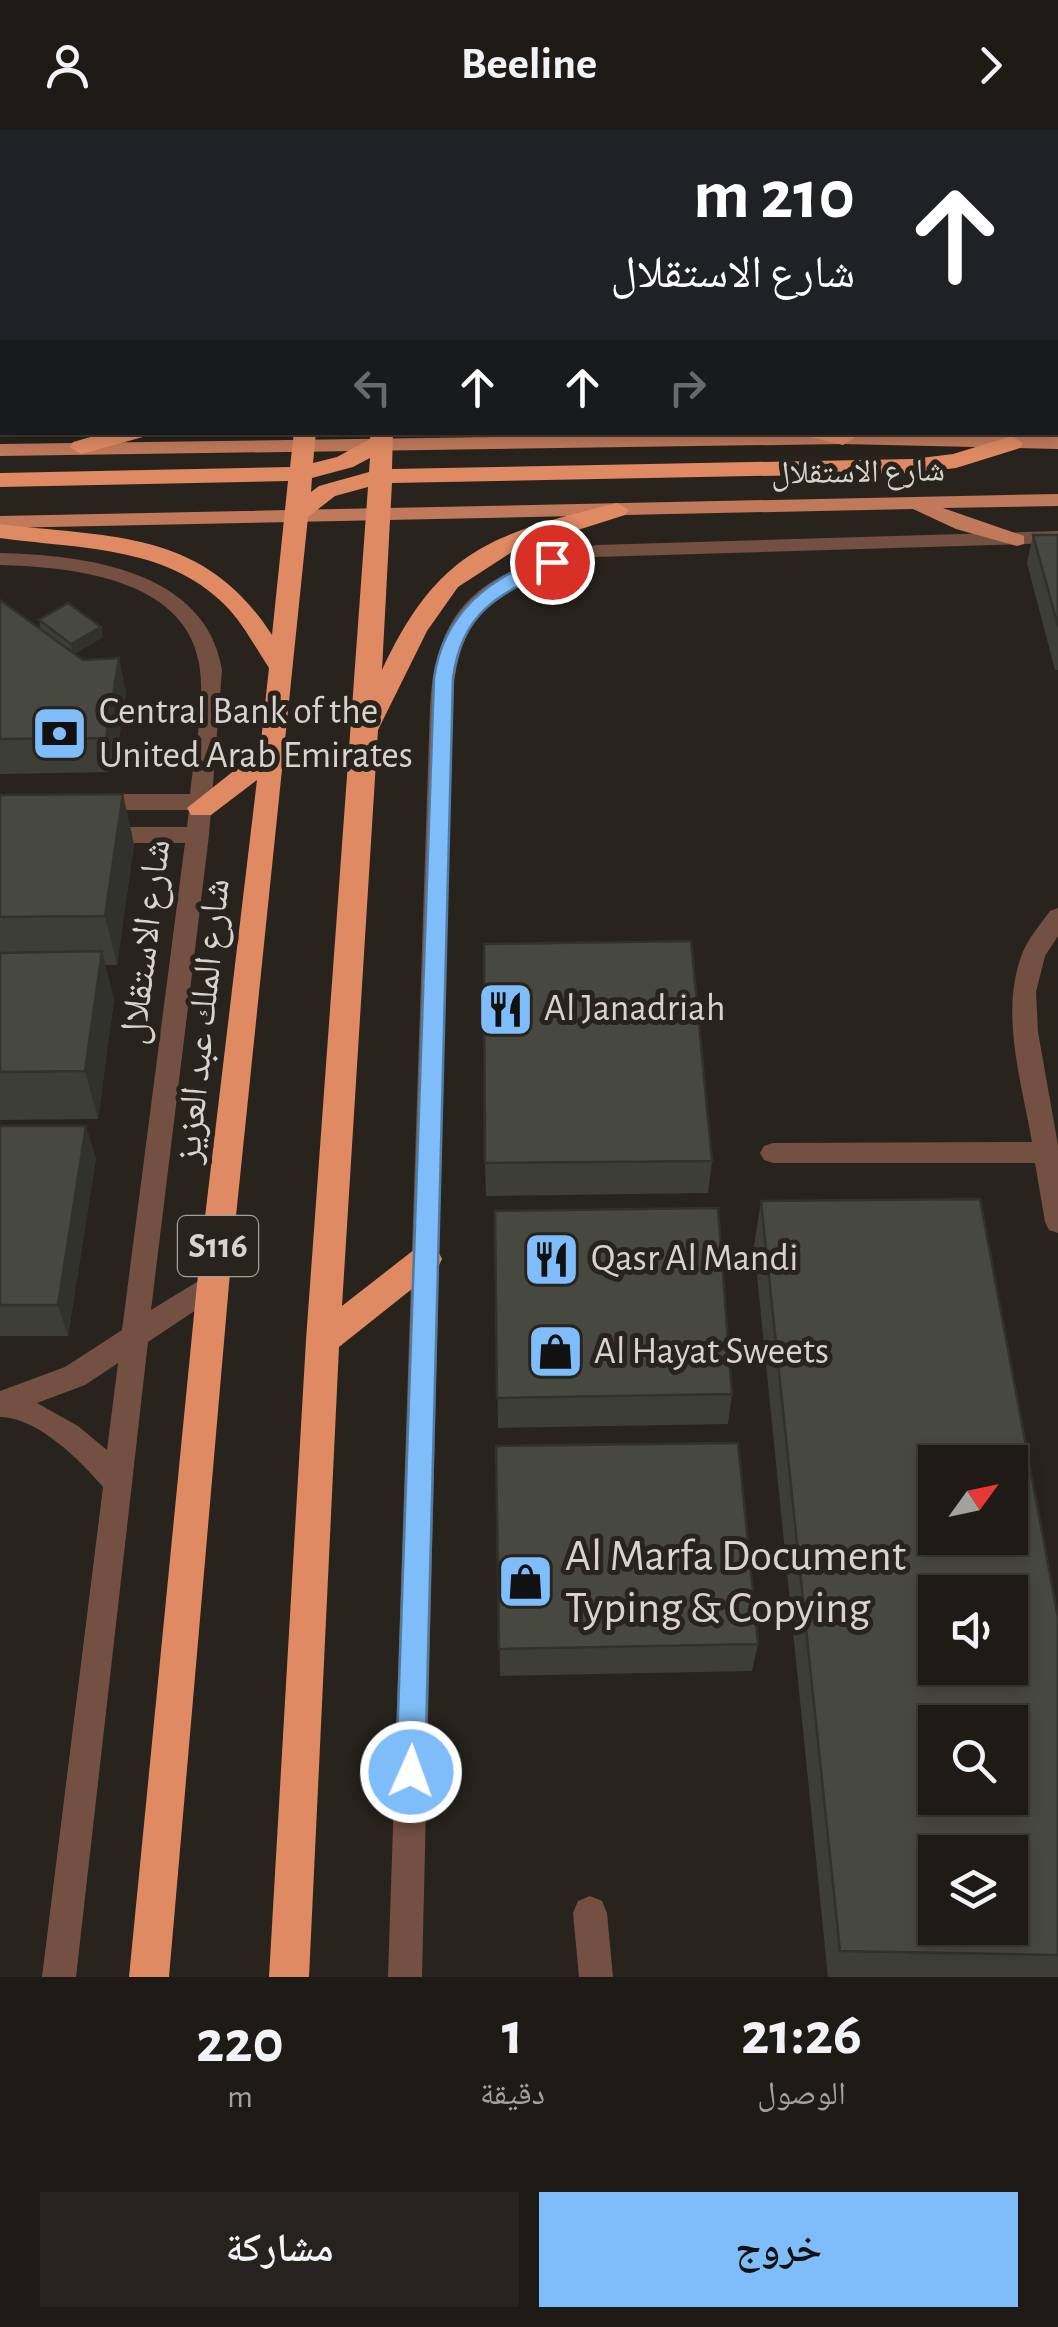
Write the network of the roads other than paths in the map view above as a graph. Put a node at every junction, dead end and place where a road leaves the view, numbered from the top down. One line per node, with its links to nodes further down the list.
1 (124, 435): 8 (highway)
2 (830, 435): 5 (highway)
3 (382, 437): 4 (main road, شارع الاستقلال); 5 (main road, شارع الاستقلال); 10 (highway); 11 (highway)
4 (304, 438): 8 (main road, شارع الاستقلال); 10 (highway, شارع الملك عبد العزيز)
5 (843, 438): 6 (main road, شارع الاستقلال)
6 (1012, 443): 7 (main road, شارع الاستقلال); 11 (highway)
7 (1058, 443)
8 (81, 447): 9 (main road, شارع الاستقلال)
9 (0, 450)
10 (300, 474): 12 (highway); 17 (highway, شارع الملك عبد العزيز)
11 (380, 476): 16 (highway); 17 (highway)
12 (0, 480)
13 (1058, 500): 14 (main road, شارع الاستقلال)
14 (916, 503): 15 (main road, شارع الاستقلال); 21 (main road)
15 (617, 510): 16 (main road, شارع الاستقلال); 24 (highway)
16 (380, 512): 17 (main road, شارع الاستقلال); 24 (highway)
17 (296, 515): 18 (main road, شارع الاستقلال); 23 (highway, شارع الملك عبد العزيز / S116)
18 (0, 522)
19 (0, 532): 23 (highway)
20 (1058, 538): 21 (street, شارع الاستقلال)
21 (1017, 540): 33 (street, شارع الاستقلال)
22 (0, 559): 27 (street, شارع الاستقلال)
23 (280, 666): 25 (highway, شارع الملك عبد العزيز / S116)
24 (363, 740): 36 (highway)
25 (273, 754): 27 (highway); 34 (highway, شارع الملك عبد العزيز / S116)
26 (73, 802): 27 (street)
27 (200, 815): 28 (street); 35 (street, شارع الاستقلال)
28 (79, 835)
29 (1058, 917): 31 (street)
30 (774, 1152): 31 (street)
31 (1050, 1173): 32 (street)
32 (1058, 1222)
33 (426, 1259): 36 (highway); 41 (street)
34 (214, 1284): 35 (street); 42 (highway, شارع الملك عبد العزيز / S116)
35 (132, 1338): 37 (street); 38 (street, شارع الاستقلال)
36 (323, 1340): 43 (highway)
37 (4, 1404): 38 (street)
38 (117, 1482): 40 (street)
39 (590, 1913): 44 (street)
40 (54, 1969)
41 (407, 1974)
42 (149, 1977)
43 (289, 1977)
44 (596, 1977)

